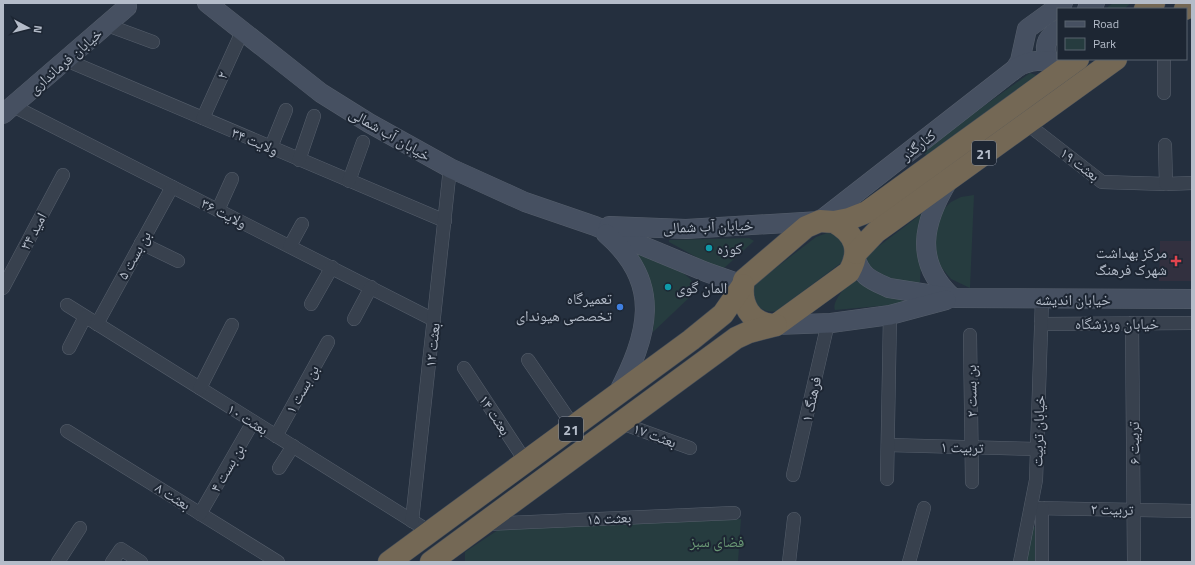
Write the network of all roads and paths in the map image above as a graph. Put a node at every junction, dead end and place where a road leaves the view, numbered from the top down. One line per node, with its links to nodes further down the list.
1 (207, 3): 6 (main road, خیابان آب شمالی)
2 (1063, 3): 7 (main road)
3 (130, 4): 4 (main road, خیابان فرمانداری)
4 (107, 25): 8 (street); 10 (main road, خیابان فرمانداری)
5 (1057, 31): 9 (main road)
6 (242, 32): 19 (street, ۲); 25 (main road, خیابان آب شمالی)
7 (1023, 40): 9 (main road); 14 (main road)
8 (153, 42)
9 (1048, 52): 13 (main road); 14 (main road, کنارگذر)
10 (66, 60): 16 (main road, خیابان فرمانداری); 19 (street, ولایت ۳۴)
11 (1115, 60): 20 (highway, 21)
12 (1164, 60): 15 (street)
13 (1075, 61): 35 (highway, 21)
14 (1015, 69): 35 (main road, کنارگذر)
15 (1164, 92)
16 (8, 110): 32 (street, ولایت ۳۶)
17 (286, 110): 23 (street)
18 (314, 116): 24 (street)
19 (203, 118): 23 (street, ولایت ۳۴)
20 (1026, 123): 27 (highway, 21); 31 (street, بعثت ۱۹)
21 (363, 142): 29 (street)
22 (1165, 145): 31 (street)
23 (271, 147): 24 (street, ولایت ۳۴)
24 (299, 160): 29 (street, ولایت ۳۴)
25 (450, 168): 34 (street, بعثت ۱۲); 37 (main road, خیابان آب شمالی)
26 (63, 175): 45 (street, امید ۳۴)
27 (949, 178): 40 (highway, 21); 46 (main road)
28 (232, 179): 33 (street)
29 (349, 181): 34 (street, ولایت ۳۴)
30 (1192, 183): 31 (street)
31 (1166, 184)
32 (172, 186): 33 (street, ولایت ۳۶); 38 (street, بن بست ۵)
33 (218, 210): 39 (street, ولایت ۳۶)
34 (445, 221): 54 (street, بعثت ۱۲)
35 (827, 222): 37 (main road, خیابان آب شمالی); 40 (highway); 43 (highway, 21)
36 (302, 224): 39 (street)
37 (595, 226): 43 (main road, خیابان آب شمالی); 68 (main road)
38 (141, 244): 41 (street); 58 (street, بن بست ۵)
39 (290, 246): 42 (street, ولایت ۳۶)
40 (856, 255): 46 (main road, خیابان اندیشه); 61 (highway, 21)
41 (178, 261)
42 (332, 267): 44 (street, ولایت ۳۶); 49 (street)
43 (743, 284): 61 (highway); 68 (highway, 21)
44 (371, 287): 53 (street); 54 (street, ولایت ۳۶)
45 (3, 288)
46 (953, 298): 47 (main road, خیابان اندیشه); 51 (main road, خیابان اندیشه)
47 (1042, 299): 48 (main road, خیابان اندیشه); 59 (street, خیابان تربیت)
48 (1192, 299)
49 (311, 304)
50 (67, 305): 52 (street, بعثت ۱۰)
51 (890, 315): 55 (main road, خیابان اندیشه); 74 (street)
52 (85, 317): 58 (street, بعثت ۱۰); 64 (street)
53 (354, 319)
54 (434, 320): 92 (street, بعثت ۱۲)
55 (828, 323): 61 (main road, خیابان اندیشه); 81 (street, فرهنگ ۱)
56 (1132, 323): 57 (street, خیابان ورزشگاه); 59 (street, خیابان ورزشگاه); 86 (street, تربیت ۶)
57 (1192, 323)
58 (97, 324): 67 (street, بعثت ۱۰)
59 (1042, 324): 78 (street, خیابان تربیت)
60 (232, 325): 67 (street)
61 (776, 325): 70 (highway, 21)
62 (970, 335): 76 (street, بن بست ۲)
63 (328, 342): 73 (street, بن بست ۱)
64 (69, 348)
65 (528, 360): 71 (street)
66 (464, 368): 79 (street, بعثت ۱۴)
67 (200, 388): 69 (street, بعثت ۱۰)
68 (617, 395): 71 (highway, 21)
69 (253, 422): 73 (street, بعثت ۱۰); 89 (street, بن بست ۴)
70 (621, 423): 77 (street, بعثت ۱۷); 91 (highway, 21)
71 (574, 427): 79 (highway, 21)
72 (67, 431): 89 (street, بعثت ۸)
73 (276, 436): 75 (street, بعثت ۱۰)
74 (888, 445): 76 (street, تربیت ۱); 82 (street)
75 (293, 446): 80 (street); 92 (street, بعثت ۱۰)
76 (972, 447): 78 (street, تربیت ۱); 83 (street)
77 (690, 448)
78 (1037, 449): 85 (street, خیابان تربیت)
79 (526, 462): 92 (highway, 21)
80 (279, 468)
81 (793, 475)
82 (887, 479)
83 (972, 482)
84 (924, 508): 101 (street)
85 (1037, 508): 86 (street, تربیت ۲); 102 (street, خیابان تربیت); 103 (street)
86 (1133, 510): 87 (street, تربیت ۲); 104 (street, تربیت ۶)
87 (1192, 511)
88 (734, 513): 91 (street, بعثت ۱۵)
89 (200, 514): 98 (street, بعثت ۸)
90 (794, 519): 100 (street)
91 (483, 524): 94 (highway, 21)
92 (421, 526): 99 (highway, 21)
93 (80, 528): 95 (street)
94 (442, 558)
95 (58, 562)
96 (112, 562): 97 (street)
97 (141, 562)
98 (278, 562)
99 (389, 562)
100 (789, 562)
101 (909, 562)
102 (1020, 562)
103 (1042, 562)
104 (1134, 562)

